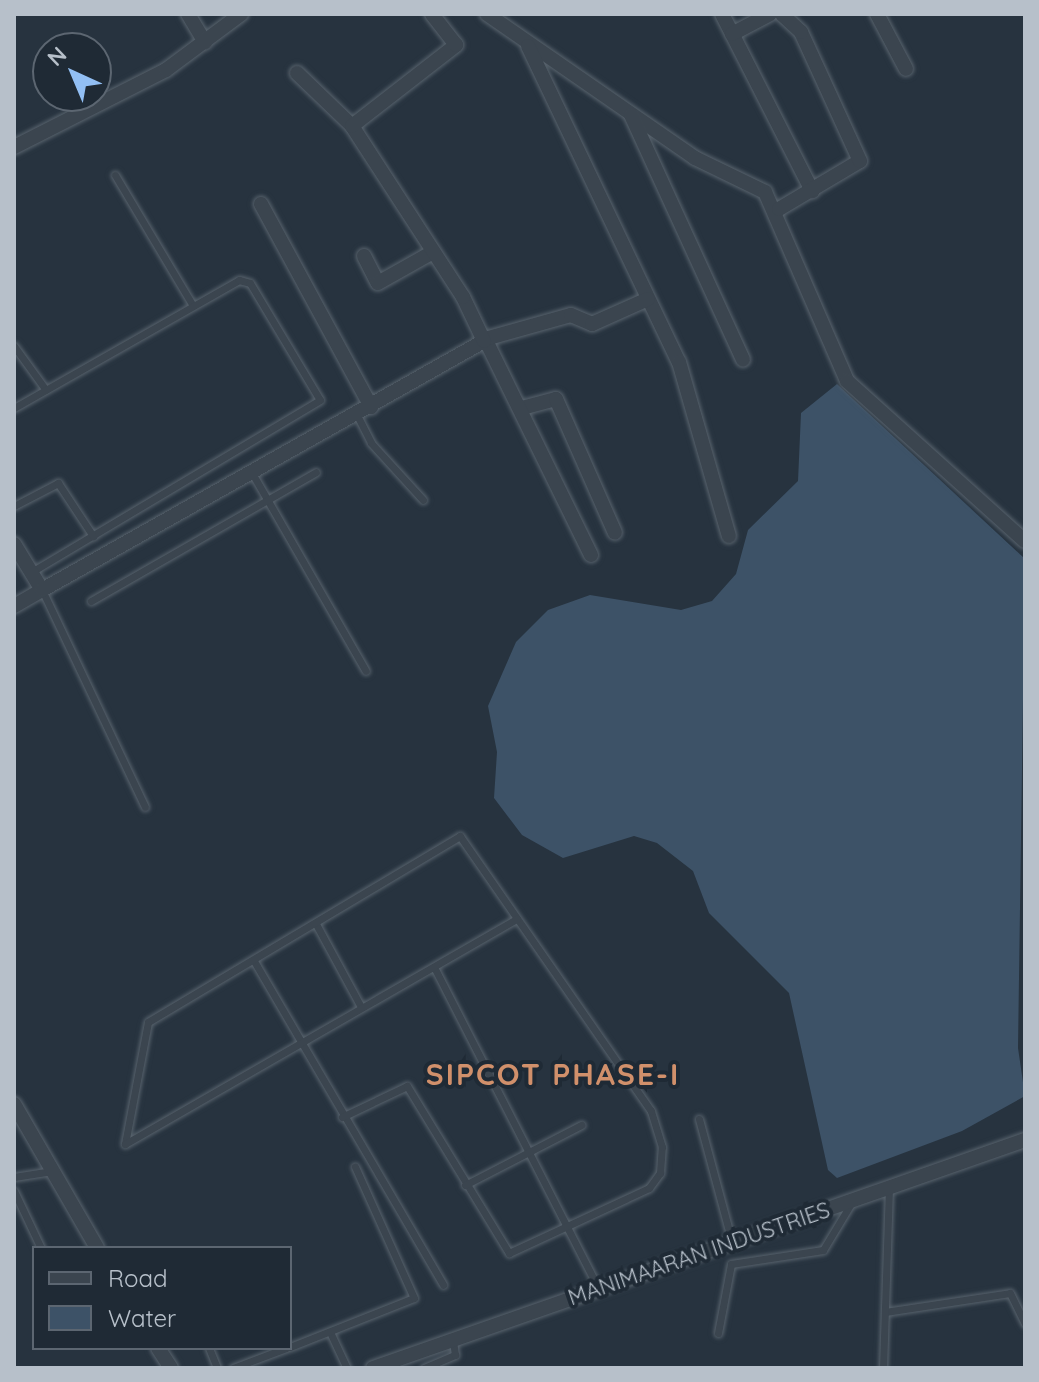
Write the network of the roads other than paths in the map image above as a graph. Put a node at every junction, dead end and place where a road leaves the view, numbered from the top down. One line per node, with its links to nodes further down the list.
1 (188, 14): 10 (street)
2 (241, 14): 10 (street)
3 (432, 14): 15 (street)
4 (487, 14): 11 (street)
5 (722, 14): 9 (street)
6 (770, 14): 9 (street)
7 (877, 14): 12 (street)
8 (786, 15): 18 (street)
9 (732, 34): 18 (street)
10 (205, 42): 16 (street)
11 (528, 46): 14 (street); 23 (street)
12 (906, 69)
13 (297, 73): 15 (street)
14 (631, 115): 20 (street); 27 (street)
15 (352, 126): 21 (street)
16 (14, 147)
17 (115, 175): 24 (lane)
18 (812, 191): 20 (street)
19 (261, 204): 29 (street)
20 (779, 209): 41 (street)
21 (433, 252): 22 (street); 25 (street)
22 (364, 256)
23 (648, 299): 25 (street); 40 (street)
24 (193, 306): 28 (lane); 39 (lane)
25 (485, 339): 29 (street); 31 (street)
26 (14, 346): 28 (lane)
27 (743, 360)
28 (46, 390): 30 (lane)
29 (371, 407): 32 (street)
30 (14, 408)
31 (522, 408): 38 (street); 43 (street)
32 (357, 415): 34 (street); 36 (lane)
33 (316, 472): 35 (lane)
34 (252, 473): 35 (lane); 45 (street)
35 (267, 499): 46 (lane); 48 (lane)
36 (423, 500)
37 (14, 506): 39 (lane)
38 (615, 533)
39 (93, 536): 44 (lane)
40 (729, 536)
41 (1025, 541)
42 (14, 544): 44 (street)
43 (591, 555)
44 (31, 572): 45 (street)
45 (42, 590): 47 (street); 49 (lane)
46 (91, 601)
47 (14, 606)
48 (366, 671)
49 (145, 807)
50 (517, 919): 51 (lane); 53 (lane); 69 (lane)
51 (316, 924): 52 (lane); 54 (lane)
52 (254, 961): 55 (lane); 55 (lane)
53 (434, 967): 54 (lane); 61 (lane)
54 (361, 1007): 55 (lane)
55 (302, 1045): 57 (lane)
56 (14, 1104): 63 (street)
57 (342, 1117): 65 (lane); 73 (lane)
58 (699, 1119): 70 (lane)
59 (581, 1125): 61 (lane)
60 (1025, 1140): 66 (street, MANIMAARAN INDUSTRIES)
61 (529, 1153): 65 (lane); 69 (lane)
62 (355, 1167): 78 (lane)
63 (52, 1170): 64 (lane); 72 (street)
64 (14, 1177)
65 (465, 1185): 69 (lane)
66 (889, 1188): 68 (street, MANIMAARAN INDUSTRIES); 76 (lane)
67 (14, 1191): 71 (lane)
68 (853, 1200): 70 (street, MANIMAARAN INDUSTRIES); 79 (lane)
69 (569, 1231): 74 (lane)
70 (732, 1242): 74 (street, MANIMAARAN INDUSTRIES)
71 (40, 1246)
72 (96, 1246)
73 (443, 1285)
74 (599, 1289): 80 (street, MANIMAARAN INDUSTRIES)
75 (1024, 1309): 76 (lane); 77 (lane)
76 (885, 1312): 89 (lane)
77 (1025, 1324)
78 (330, 1332): 81 (lane); 86 (lane)
79 (718, 1333)
80 (453, 1340): 87 (street, MANIMAARAN INDUSTRIES); 88 (lane)
81 (292, 1346)
82 (159, 1350): 84 (street)
83 (280, 1350): 85 (lane)
84 (171, 1368)
85 (233, 1368)
86 (347, 1368)
87 (373, 1368)
88 (424, 1368)
89 (883, 1368)

